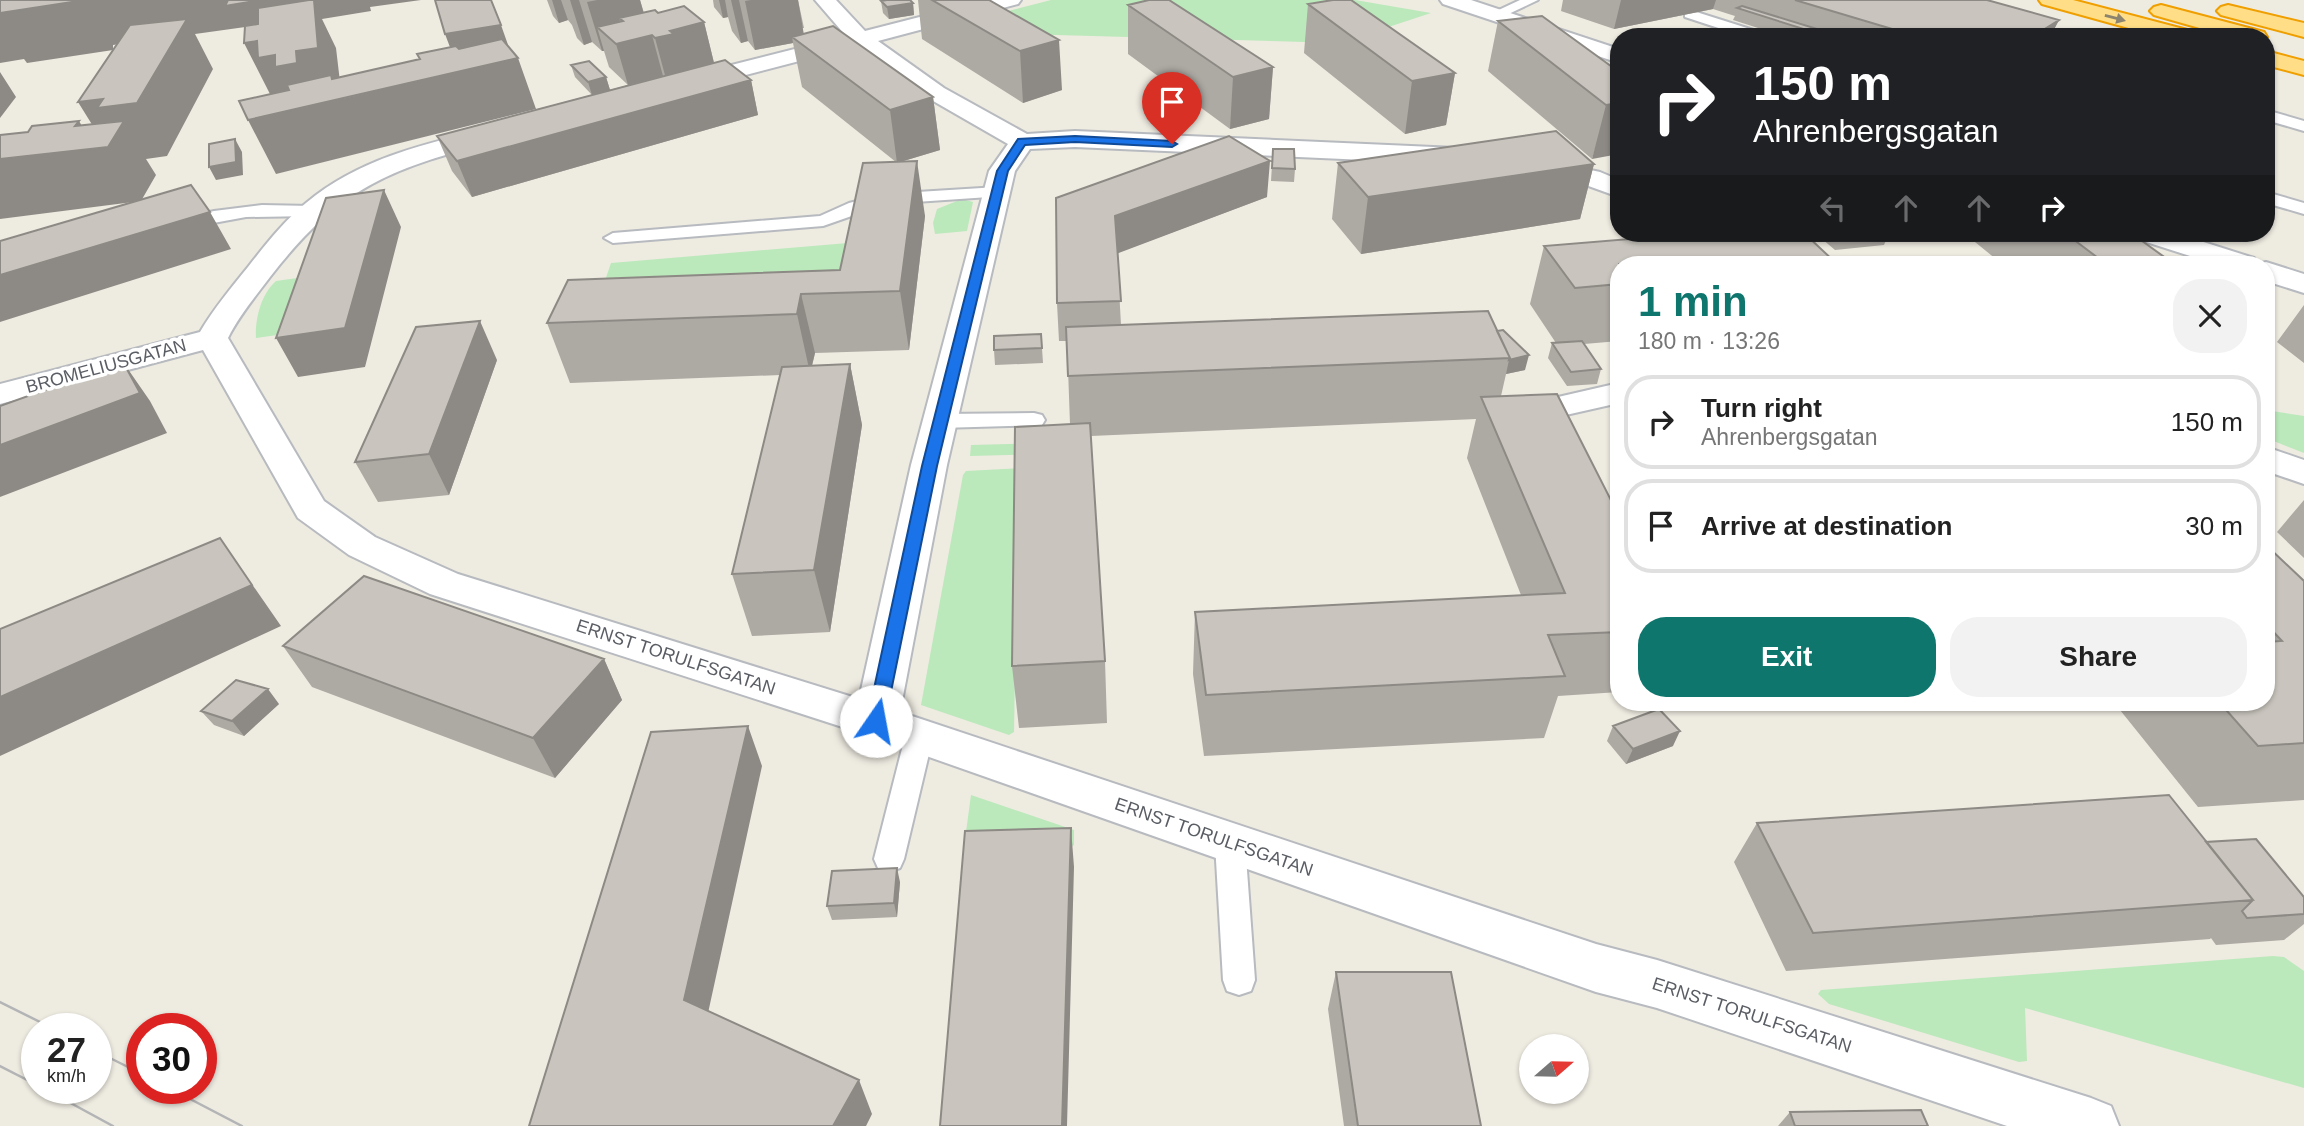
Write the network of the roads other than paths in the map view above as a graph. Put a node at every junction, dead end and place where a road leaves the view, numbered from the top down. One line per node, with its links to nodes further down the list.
1 (825, 0): 16 (street)
2 (1011, 0): 16 (street)
3 (1450, 0): 10 (street)
4 (1531, 0): 10 (lane)
5 (2049, 0): 13 (highway, one-way to 13)
6 (2118, 0): 14 (highway)
7 (2184, 0): 15 (highway)
8 (2244, 0): 11 (highway)
9 (1690, 14): 12 (lane)
10 (1495, 15): 19 (street)
11 (2304, 17)
12 (1733, 28)
13 (2153, 28)
14 (2222, 28)
15 (2304, 30)
16 (860, 38): 22 (street); 28 (street)
17 (2275, 42): 18 (highway)
18 (2304, 50)
19 (1610, 53)
20 (2275, 60): 21 (highway)
21 (2304, 68)
22 (651, 93)
23 (2275, 105): 24 (lane)
24 (2304, 113)
25 (2275, 118): 27 (lane)
26 (532, 124): 35 (street)
27 (2304, 126)
28 (1022, 142): 29 (street); 32 (street)
29 (1478, 156)
30 (1515, 162): 31 (street)
31 (1610, 185)
32 (998, 192): 37 (lane); 47 (street)
33 (2275, 200): 34 (lane)
34 (2304, 209)
35 (312, 211): 36 (lane); 42 (street)
36 (168, 228)
37 (613, 238)
38 (2175, 242): 39 (street)
39 (2219, 256)
40 (2275, 274): 41 (street)
41 (2304, 284)
42 (212, 338): 43 (street, BROMELIUSGATAN); 50 (street, ERNST TORULFSGATAN)
43 (0, 394)
44 (1610, 395): 45 (street)
45 (1557, 407)
46 (1034, 420): 47 (lane)
47 (940, 421): 50 (street)
48 (2275, 462): 49 (street)
49 (2304, 473)
50 (876, 721): 51 (street, ERNST TORULFSGATAN)
51 (919, 737): 52 (street, ERNST TORULFSGATAN); 53 (lane)
52 (1230, 844): 54 (lane); 55 (street, ERNST TORULFSGATAN)
53 (889, 859)
54 (1239, 980)
55 (2091, 1126)

